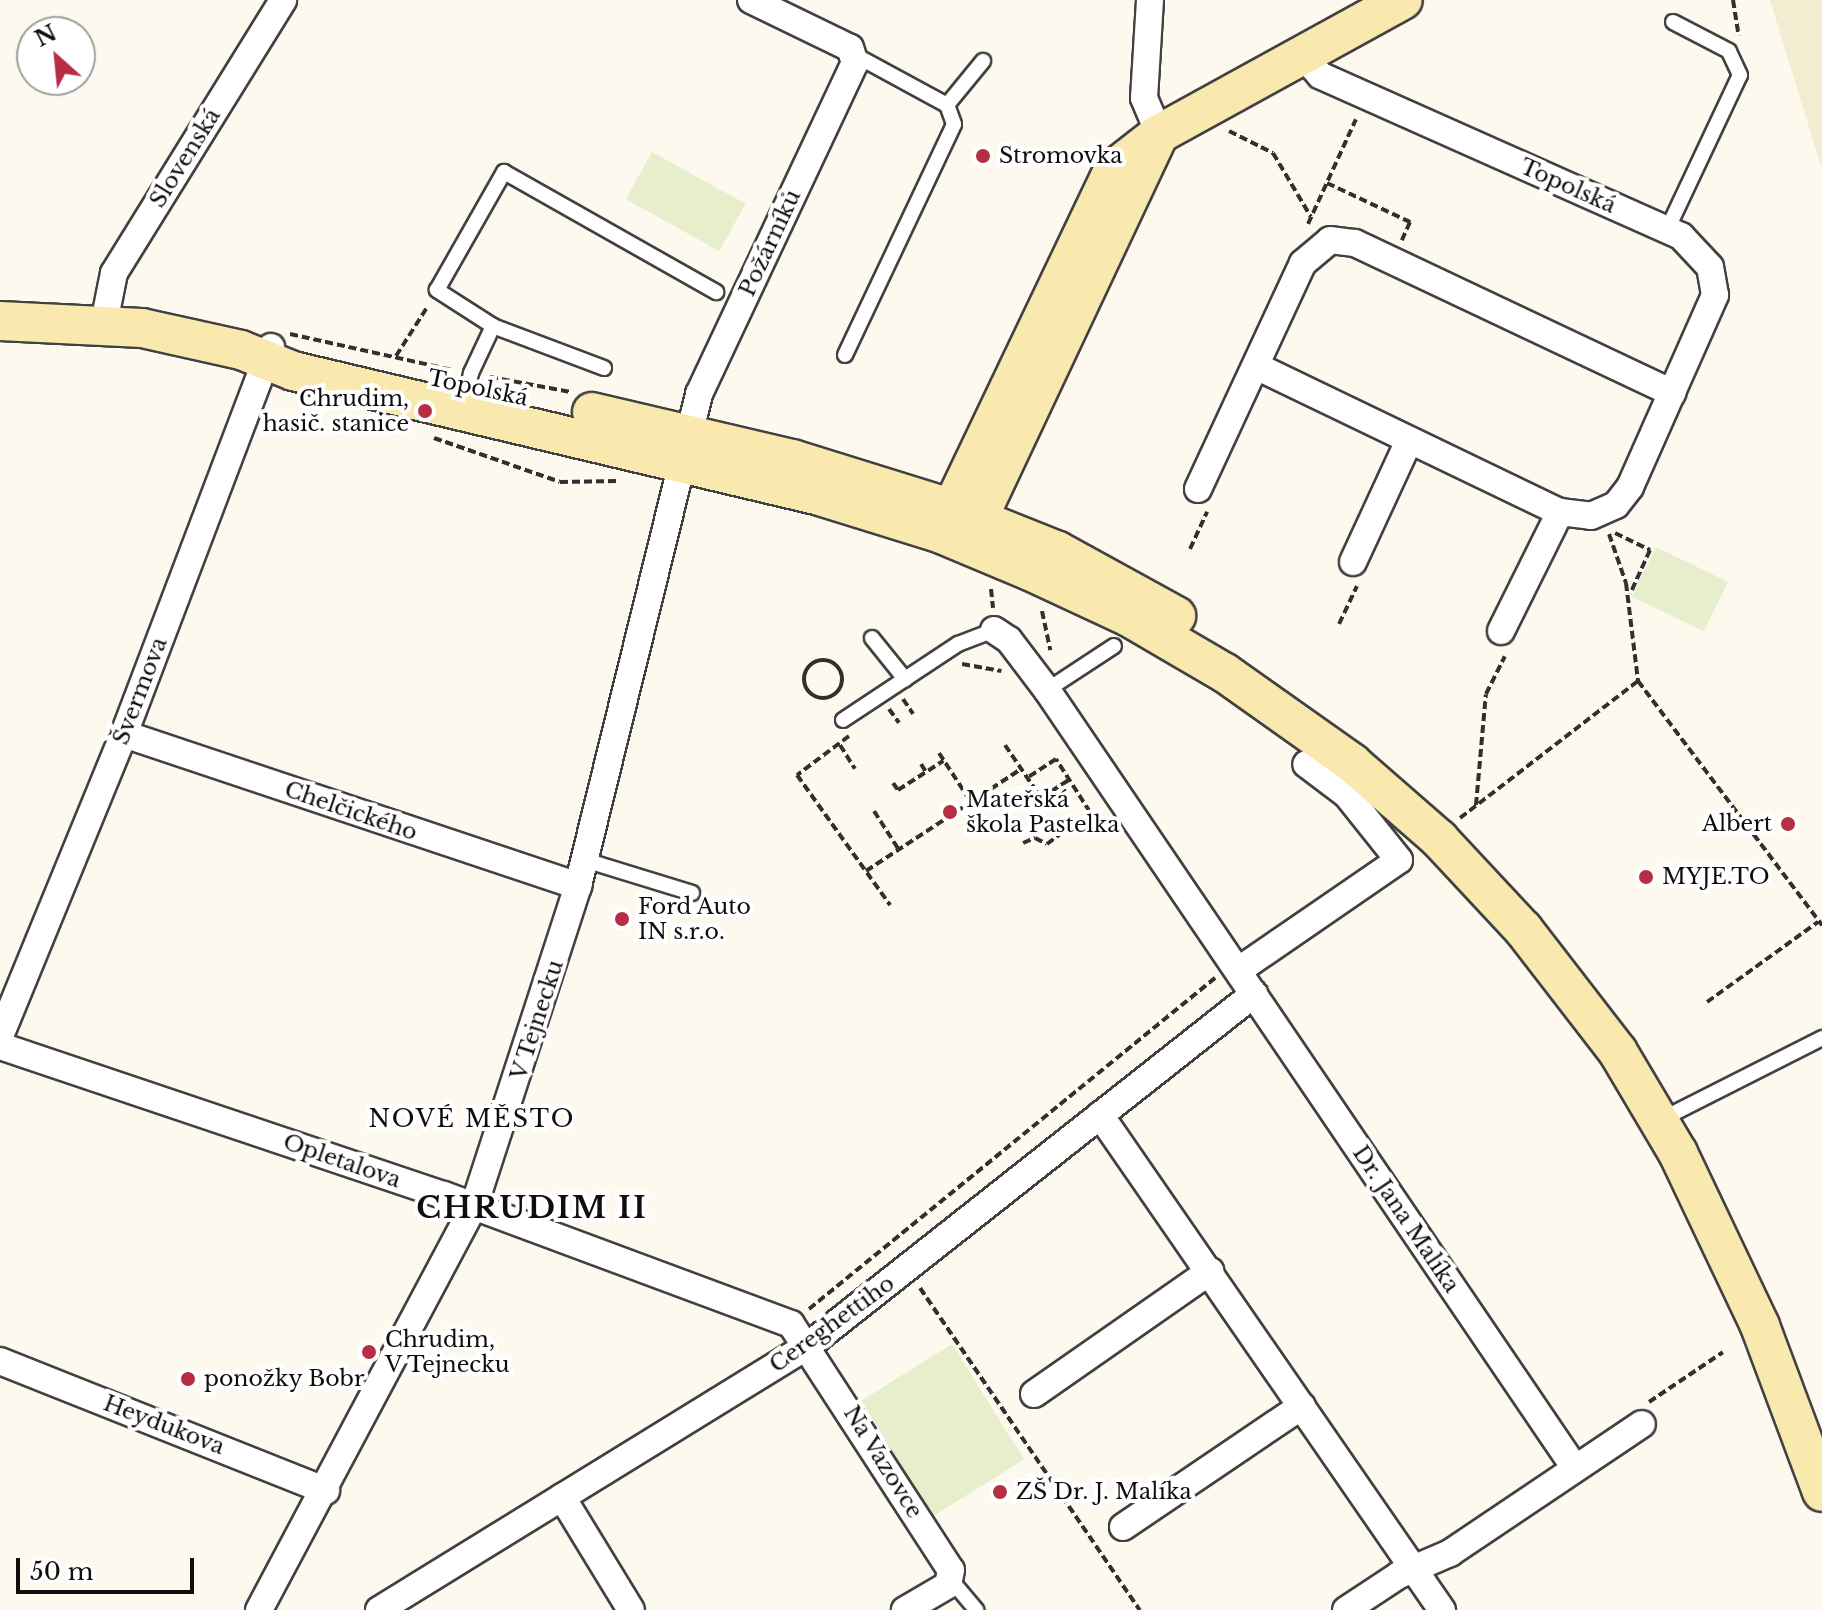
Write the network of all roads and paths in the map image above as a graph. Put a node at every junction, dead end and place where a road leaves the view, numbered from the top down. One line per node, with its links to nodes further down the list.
1 (283, 0): 21 (street, Slovenská)
2 (751, 0): 7 (street)
3 (1150, 0): 12 (street)
4 (1403, 0): 6 (main road)
5 (1673, 22): 15 (lane)
6 (1301, 54): 12 (main road); 15 (street, Topolská)
7 (855, 55): 9 (lane); 34 (street, Požárníků)
8 (983, 61): 9 (lane)
9 (947, 105): 25 (lane)
10 (1362, 105): 13 (path)
11 (1218, 126): 14 (path)
12 (1159, 134): 38 (main road)
13 (1327, 182): 14 (path); 17 (path)
14 (1311, 217): 16 (path)
15 (1667, 230): 31 (street, Topolská)
16 (1315, 248): 17 (street); 27 (street)
17 (1392, 260): 31 (street)
18 (437, 290): 19 (lane); 23 (lane); 26 (path)
19 (716, 292)
20 (0, 306): 21 (main road, Topolská)
21 (105, 316): 22 (main road, Topolská); 24 (main road, Topolská)
22 (0, 321)
23 (493, 326): 28 (lane); 29 (lane)
24 (276, 345): 26 (path); 29 (main road, Topolská); 61 (street, Švermova)
25 (845, 355)
26 (395, 357): 29 (path)
27 (1256, 366): 33 (street, Topolská); 36 (street)
28 (604, 368)
29 (467, 390): 30 (path); 34 (main road, Topolská)
30 (578, 393)
31 (1672, 393): 37 (street, Topolská)
32 (425, 435): 35 (path)
33 (1408, 443): 37 (street, Topolská); 40 (street)
34 (685, 446): 38 (main road, Topolská); 80 (street, V Tejnecku)
35 (631, 481)
36 (1206, 493): 39 (path)
37 (1560, 512): 46 (street)
38 (958, 526): 93 (main road, Topolská)
39 (1190, 549)
40 (1356, 572): 44 (path)
41 (991, 584): 45 (path)
42 (1629, 596): 42 (path); 51 (path)
43 (1041, 603): 54 (path)
44 (1339, 624)
45 (994, 630): 52 (lane); 54 (street, Dr. Jana Malíka)
46 (1501, 631): 75 (path)
47 (872, 638): 52 (lane)
48 (1114, 646): 54 (lane)
49 (967, 655): 50 (path)
50 (958, 660)
51 (1638, 681): 75 (path); 85 (path)
52 (909, 684): 55 (path); 60 (lane)
53 (806, 686): 53 (path)
54 (1052, 687): 86 (street, Dr. Jana Malíka)
55 (902, 697): 56 (path); 58 (path)
56 (887, 706): 57 (path); 59 (path)
57 (877, 713)
58 (913, 714)
59 (899, 723)
60 (848, 725): 62 (path)
61 (124, 734): 82 (street, Chelčického); 90 (street, Švermova)
62 (840, 745): 68 (path); 81 (path)
63 (1005, 745): 69 (path)
64 (939, 753): 65 (path)
65 (944, 761): 70 (path); 74 (path)
66 (921, 764): 70 (path)
67 (1306, 764): 86 (street)
68 (855, 769)
69 (1021, 769): 71 (path); 74 (path)
70 (926, 772): 73 (path)
71 (1027, 778): 72 (path); 72 (path)
72 (1070, 780): 78 (path)
73 (893, 783)
74 (971, 802): 79 (path)
75 (1476, 805): 77 (path)
76 (874, 811): 79 (path)
77 (1460, 818)
78 (1023, 843)
79 (899, 850): 81 (path)
80 (585, 860): 82 (street, V Tejnecku); 83 (lane)
81 (866, 872): 84 (path)
82 (578, 886): 95 (street, V Tejnecku)
83 (692, 893)
84 (890, 905)
85 (1820, 923): 89 (path)
86 (1239, 970): 88 (street, Dr. Jana Malíka)
87 (1211, 982): 98 (path)
88 (1254, 994): 94 (street, Cereghettiho); 106 (street, Dr. Jana Malíka)
89 (1707, 1002)
90 (0, 1036)
91 (1822, 1038): 93 (lane)
92 (0, 1046): 95 (street, Opletalova)
93 (1669, 1114): 105 (main road); 108 (main road)
94 (1100, 1115): 96 (street, Cereghettiho); 97 (street)
95 (474, 1206): 98 (street, Opletalova); 107 (street, V Tejnecku)
96 (908, 1269): 99 (street, Cereghettiho); 118 (path)
97 (1210, 1271): 102 (street); 103 (street)
98 (791, 1324): 99 (street, Opletalova)
99 (809, 1345): 109 (street, Cereghettiho); 112 (street, Na Vazovce)
100 (1723, 1352): 104 (path)
101 (0, 1361): 107 (street, Heydukova)
102 (1034, 1394)
103 (1302, 1406): 110 (street); 111 (street)
104 (1644, 1414): 106 (street)
105 (1822, 1418)
106 (1575, 1468): 111 (street)
107 (326, 1491): 113 (street, V Tejnecku)
108 (1822, 1492)
109 (562, 1497): 114 (street, Cereghettiho); 115 (street)
110 (1123, 1527)
111 (1414, 1570): 119 (street); 120 (street)
112 (952, 1581): 116 (street); 117 (lane)
113 (259, 1610)
114 (379, 1610)
115 (631, 1610)
116 (905, 1610)
117 (976, 1610)
118 (1140, 1610)
119 (1346, 1610)
120 (1442, 1610)

